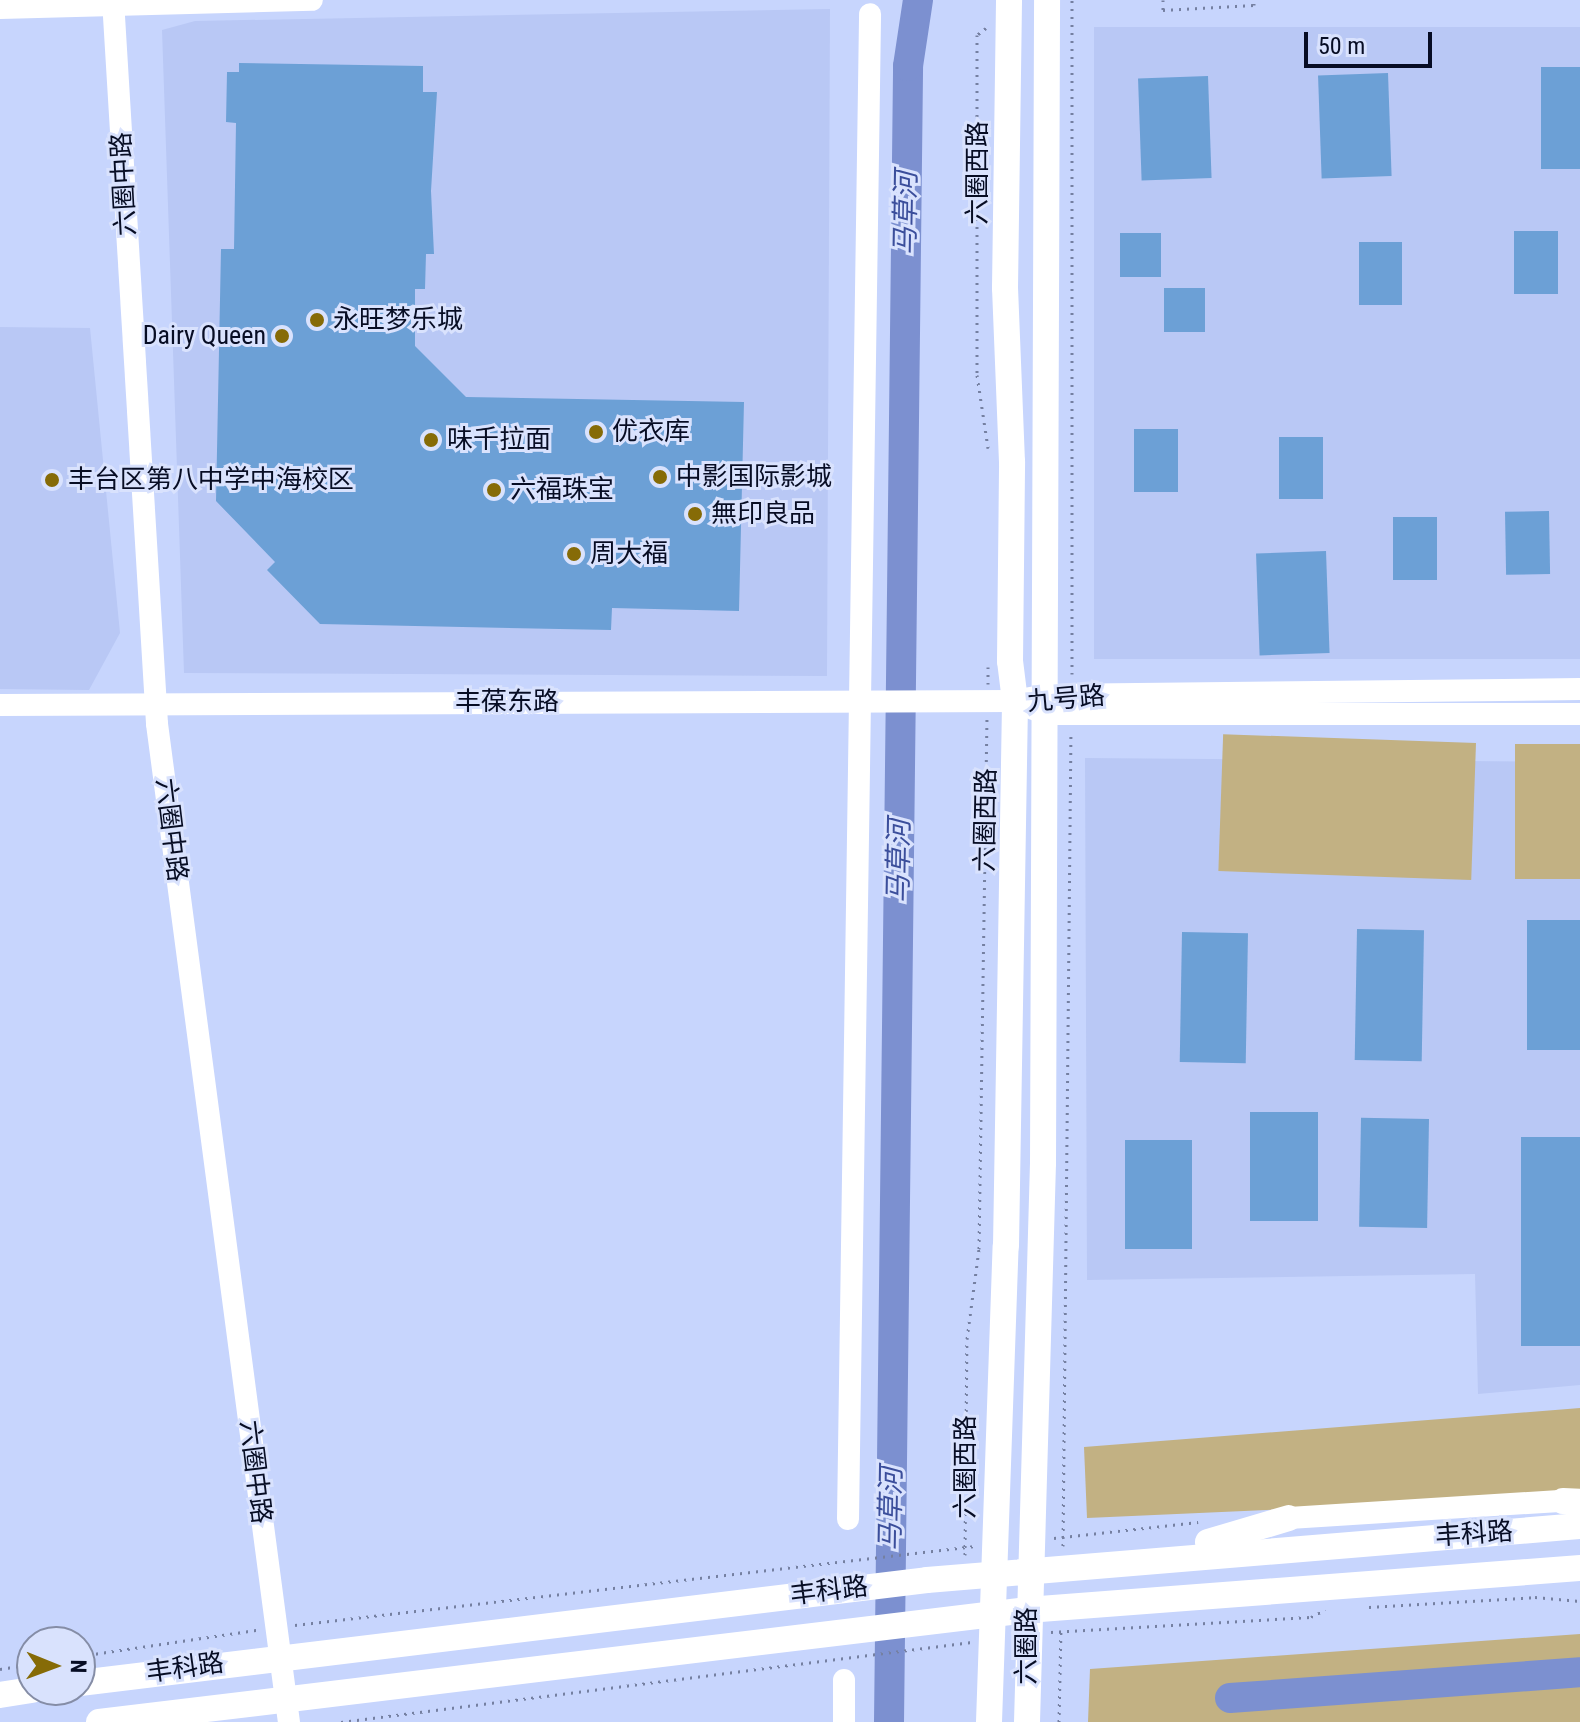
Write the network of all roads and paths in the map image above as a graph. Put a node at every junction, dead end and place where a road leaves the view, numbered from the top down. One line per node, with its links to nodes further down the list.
1 (312, 0): 6 (street)
2 (1047, 0): 18 (main road)
3 (1072, 0): 18 (path)
4 (1163, 0): 5 (path)
5 (1254, 0)
6 (113, 3): 8 (street); 16 (street, 六圈中路)
7 (1008, 6): 10 (path, 六圈西路); 15 (main road, 六圈西路)
8 (0, 8)
9 (870, 14): 13 (street)
10 (990, 458)
11 (988, 656): 14 (path, 六圈西路)
12 (1580, 689): 18 (street, 九号路)
13 (865, 701): 14 (street, 丰葆东路); 16 (street, 丰葆东路); 22 (street)
14 (988, 701): 15 (street, 丰葆东路); 28 (path, 六圈西路)
15 (1015, 701): 18 (street, 九号路); 27 (main road, 六圈西路)
16 (156, 703): 17 (street, 丰葆东路); 40 (street, 六圈中路)
17 (0, 705)
18 (1059, 705): 19 (street, 九号路); 25 (path); 26 (main road)
19 (1580, 714)
20 (1571, 1501): 21 (street, 丰科路)
21 (1289, 1518): 29 (main road)
22 (848, 1519)
23 (1204, 1522): 25 (path)
24 (1580, 1526): 29 (main road, 丰科路)
25 (1063, 1537): 26 (path); 30 (path)
26 (1031, 1541): 32 (main road)
27 (996, 1544): 28 (path, 丰科路); 33 (main road, 六圈西路)
28 (965, 1547): 34 (path, 六圈西路); 40 (path, 丰科路)
29 (1157, 1557): 30 (main road, 丰科路)
30 (1062, 1567): 32 (main road, 丰科路)
31 (1580, 1568): 38 (main road, 丰科路)
32 (1029, 1569): 33 (main road, 丰科路); 39 (main road, 六圈路)
33 (994, 1573): 34 (main road, 丰科路); 41 (main road, 六圈路)
34 (965, 1576): 43 (main road, 丰科路)
35 (1580, 1601): 36 (path)
36 (1355, 1608)
37 (1340, 1609): 38 (path)
38 (1061, 1620): 39 (main road, 丰科路); 39 (path); 52 (path)
39 (1026, 1622): 41 (main road, 丰科路); 51 (main road, 六圈路)
40 (275, 1627): 42 (path, 丰科路); 43 (street, 六圈中路)
41 (977, 1628): 46 (main road, 丰科路); 48 (path); 50 (main road, 六圈路)
42 (96, 1654)
43 (280, 1655): 45 (main road, 丰科路); 46 (street, 六圈中路)
44 (844, 1680): 49 (street)
45 (96, 1681)
46 (288, 1711): 47 (main road, 丰科路)
47 (99, 1722)
48 (341, 1722)
49 (844, 1722)
50 (989, 1722)
51 (1027, 1722)
52 (1059, 1722)

